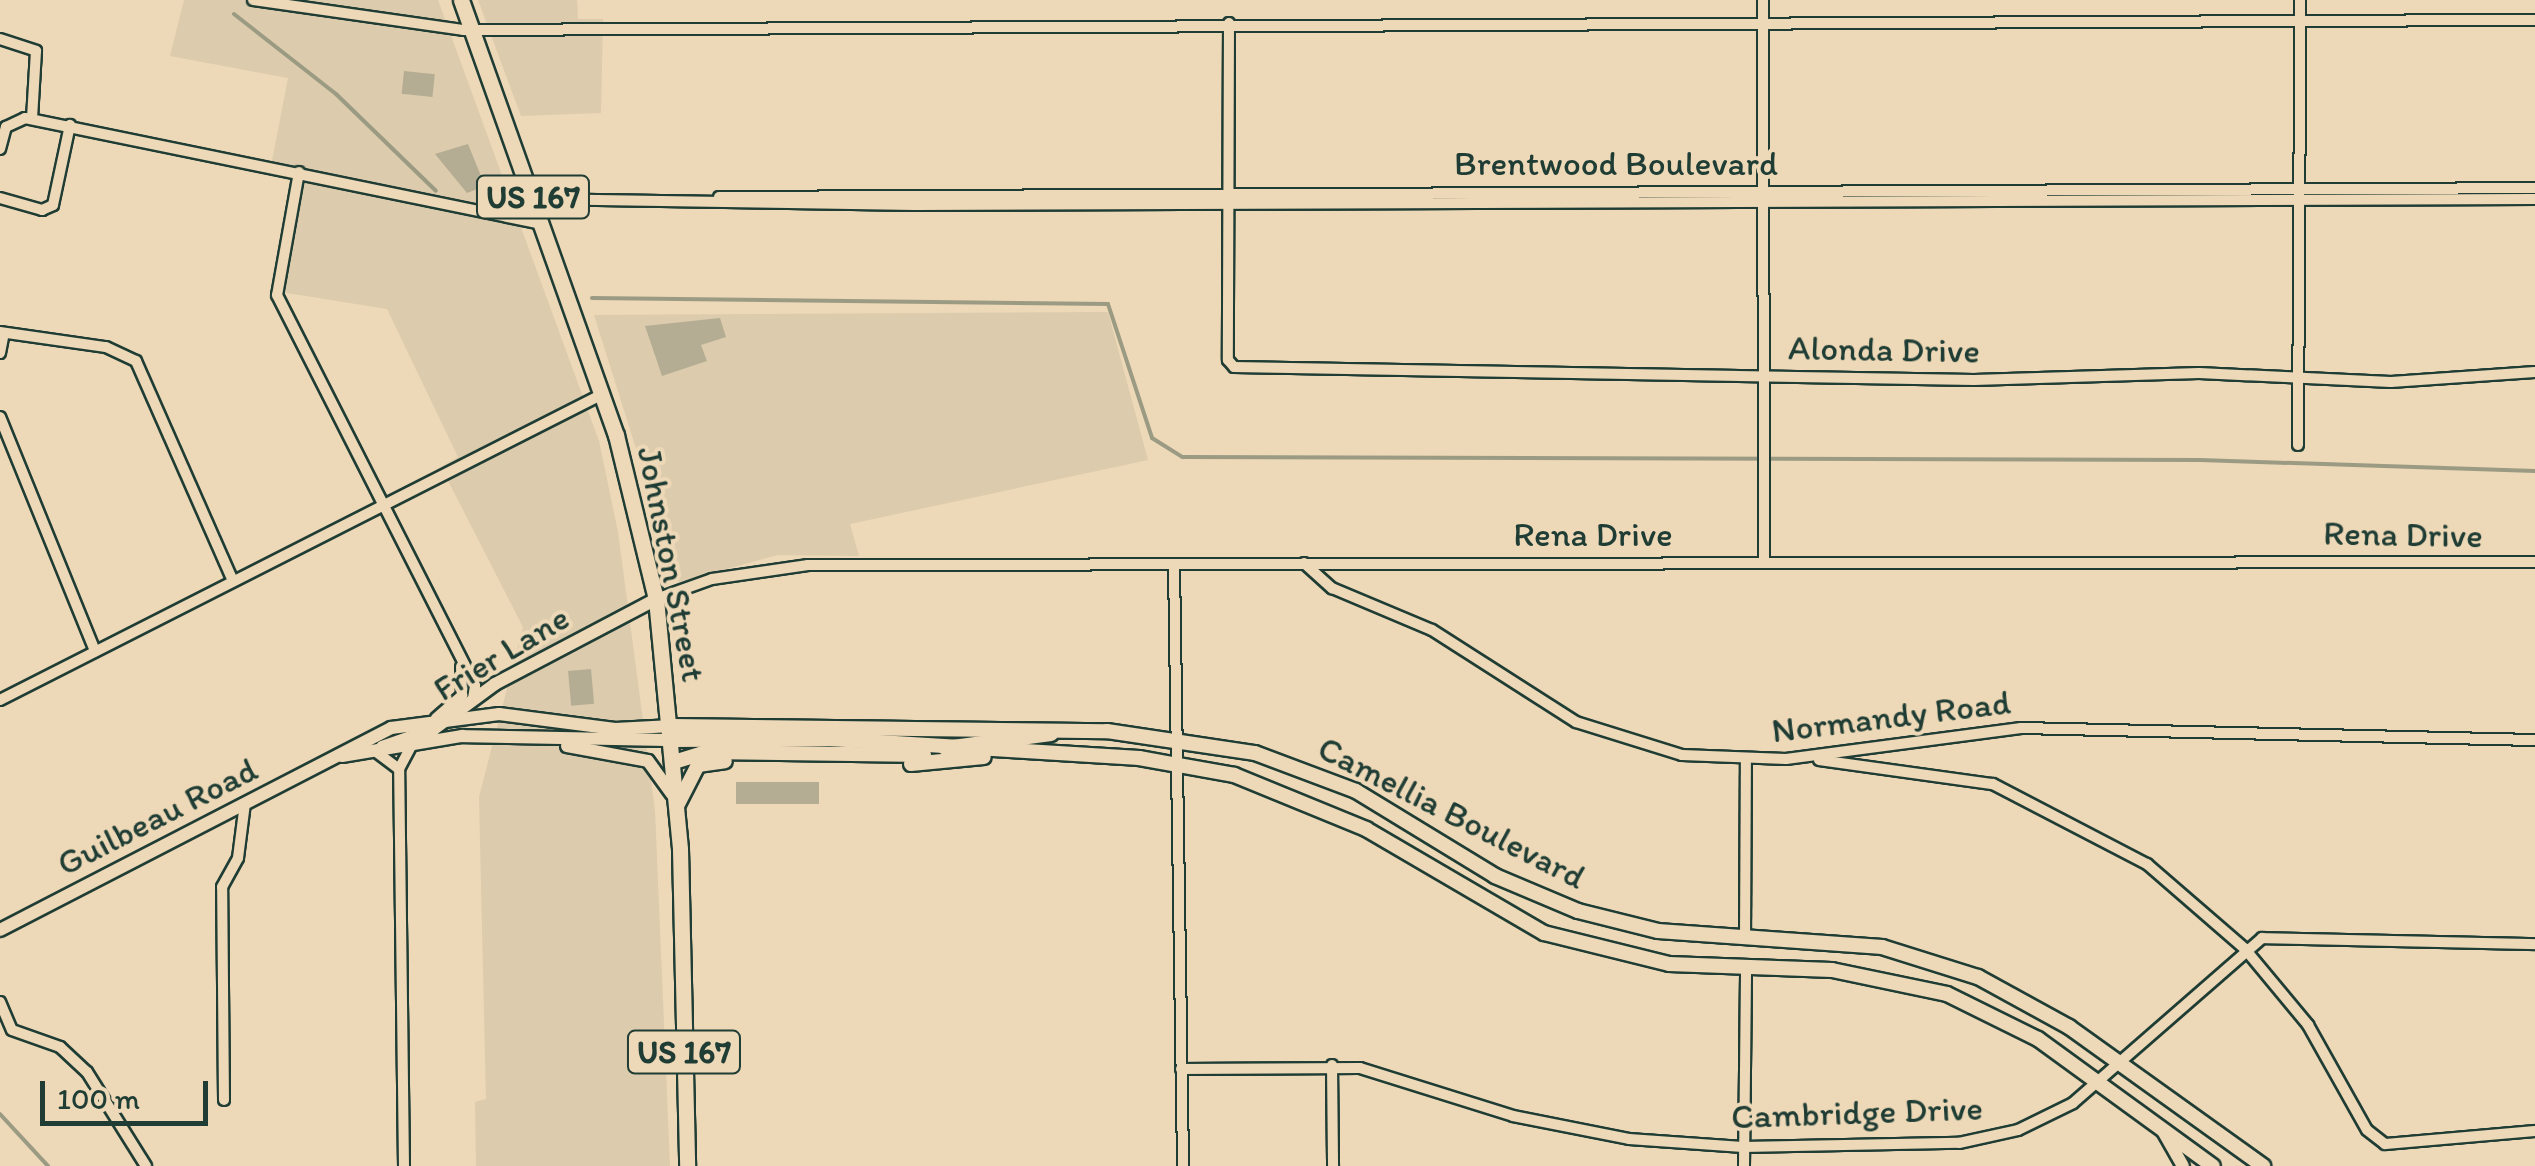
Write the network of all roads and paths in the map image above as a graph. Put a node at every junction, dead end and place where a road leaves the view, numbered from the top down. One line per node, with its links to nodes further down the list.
1 (253, 0): 9 (street)
2 (461, 0): 9 (main road, Johnston Street / US 167)
3 (1763, 0): 7 (street)
4 (2300, 0): 5 (street)
5 (2300, 20): 6 (street); 7 (street); 16 (street)
6 (2535, 20)
7 (1763, 22): 8 (street); 17 (street)
8 (1228, 23): 9 (street); 19 (street)
9 (471, 28): 20 (main road, Johnston Street / US 167)
10 (0, 39): 11 (street)
11 (32, 119): 12 (street); 13 (street)
12 (70, 125): 14 (street); 18 (street)
13 (0, 144)
14 (299, 172): 22 (street); 31 (street)
15 (2535, 188): 16 (street, Brentwood Boulevard)
16 (2300, 194): 17 (street, Brentwood Boulevard); 21 (street, Brentwood Boulevard); 27 (street)
17 (1763, 195): 19 (street, Brentwood Boulevard); 26 (street)
18 (0, 198)
19 (1229, 198): 20 (street, Brentwood Boulevard); 26 (street, Alonda Drive)
20 (534, 199): 22 (main road, Johnston Street / US 167)
21 (2535, 199)
22 (543, 224): 28 (main road, Johnston Street / US 167)
23 (2, 332): 24 (street); 36 (street)
24 (0, 353)
25 (2535, 372): 27 (street, Alonda Drive)
26 (1765, 373): 27 (street, Alonda Drive); 32 (street)
27 (2301, 380): 30 (street)
28 (603, 394): 31 (street); 37 (main road, Johnston Street / US 167)
29 (0, 418): 38 (street)
30 (2298, 445)
31 (382, 505): 36 (street); 39 (street)
32 (1764, 561): 33 (street, Rena Drive); 34 (street, Rena Drive)
33 (2535, 562)
34 (1304, 563): 35 (street, Rena Drive); 55 (street, Normandy Road)
35 (1174, 564): 37 (street, Rena Drive); 46 (street)
36 (232, 581): 38 (street)
37 (656, 598): 40 (street, Frier Lane); 45 (main road, Johnston Street / US 167)
38 (95, 652): 41 (street)
39 (462, 666): 40 (street); 43 (street)
40 (474, 699): 42 (street, Frier Lane)
41 (0, 700)
42 (452, 715): 43 (street, Guilbeau Road); 45 (street, Guilbeau Road); 51 (street, Frier Lane)
43 (436, 718): 53 (street, Guilbeau Road)
44 (1061, 730): 45 (main road, Camellia Boulevard); 46 (main road, Camellia Boulevard); 50 (main road)
45 (672, 733): 49 (street, Guilbeau Road); 50 (main road, Camellia Boulevard); 56 (main road, Johnston Street / US 167)
46 (1176, 737): 57 (street); 62 (main road, Camellia Boulevard)
47 (2535, 740): 54 (street, Normandy Road)
48 (414, 742): 49 (street, Guilbeau Road); 51 (street, Guilbeau Road); 58 (street)
49 (555, 742): 60 (street)
50 (940, 750): 52 (main road, Camellia Boulevard); 56 (main road)
51 (375, 751): 53 (street, Guilbeau Road); 58 (street)
52 (1004, 754): 57 (main road, Camellia Boulevard); 60 (main road)
53 (342, 756): 59 (street, Guilbeau Road)
54 (1797, 758): 55 (street, Normandy Road); 64 (street)
55 (1746, 760): 62 (street)
56 (674, 762): 60 (main road, Johnston Street / US 167)
57 (1176, 762): 65 (main road, Camellia Boulevard); 69 (street)
58 (399, 769): 76 (street)
59 (244, 803): 61 (street, Guilbeau Road); 71 (street)
60 (677, 806): 77 (main road, Johnston Street / US 167)
61 (0, 930)
62 (1744, 936): 67 (main road, Camellia Boulevard)
63 (2535, 944): 64 (street, Cambridge Drive)
64 (2245, 949): 67 (street, Cambridge Drive); 73 (street)
65 (1746, 968): 70 (main road, Camellia Boulevard); 74 (street)
66 (0, 1002): 75 (street)
67 (2122, 1064): 70 (street, Cambridge Drive); 83 (main road, Camellia Boulevard)
68 (1332, 1065): 69 (street, Cambridge Drive); 74 (street, Cambridge Drive); 79 (street)
69 (1181, 1068): 78 (street)
70 (2101, 1082): 72 (main road, Camellia Boulevard); 74 (street, Cambridge Drive)
71 (224, 1100)
72 (2163, 1131): 81 (street); 82 (main road, Camellia Boulevard)
73 (2535, 1131)
74 (1744, 1147): 80 (street)
75 (146, 1166)
76 (404, 1166)
77 (688, 1166)
78 (1183, 1166)
79 (1334, 1166)
80 (1744, 1166)
81 (2184, 1166)
82 (2213, 1166)
83 (2263, 1166)

